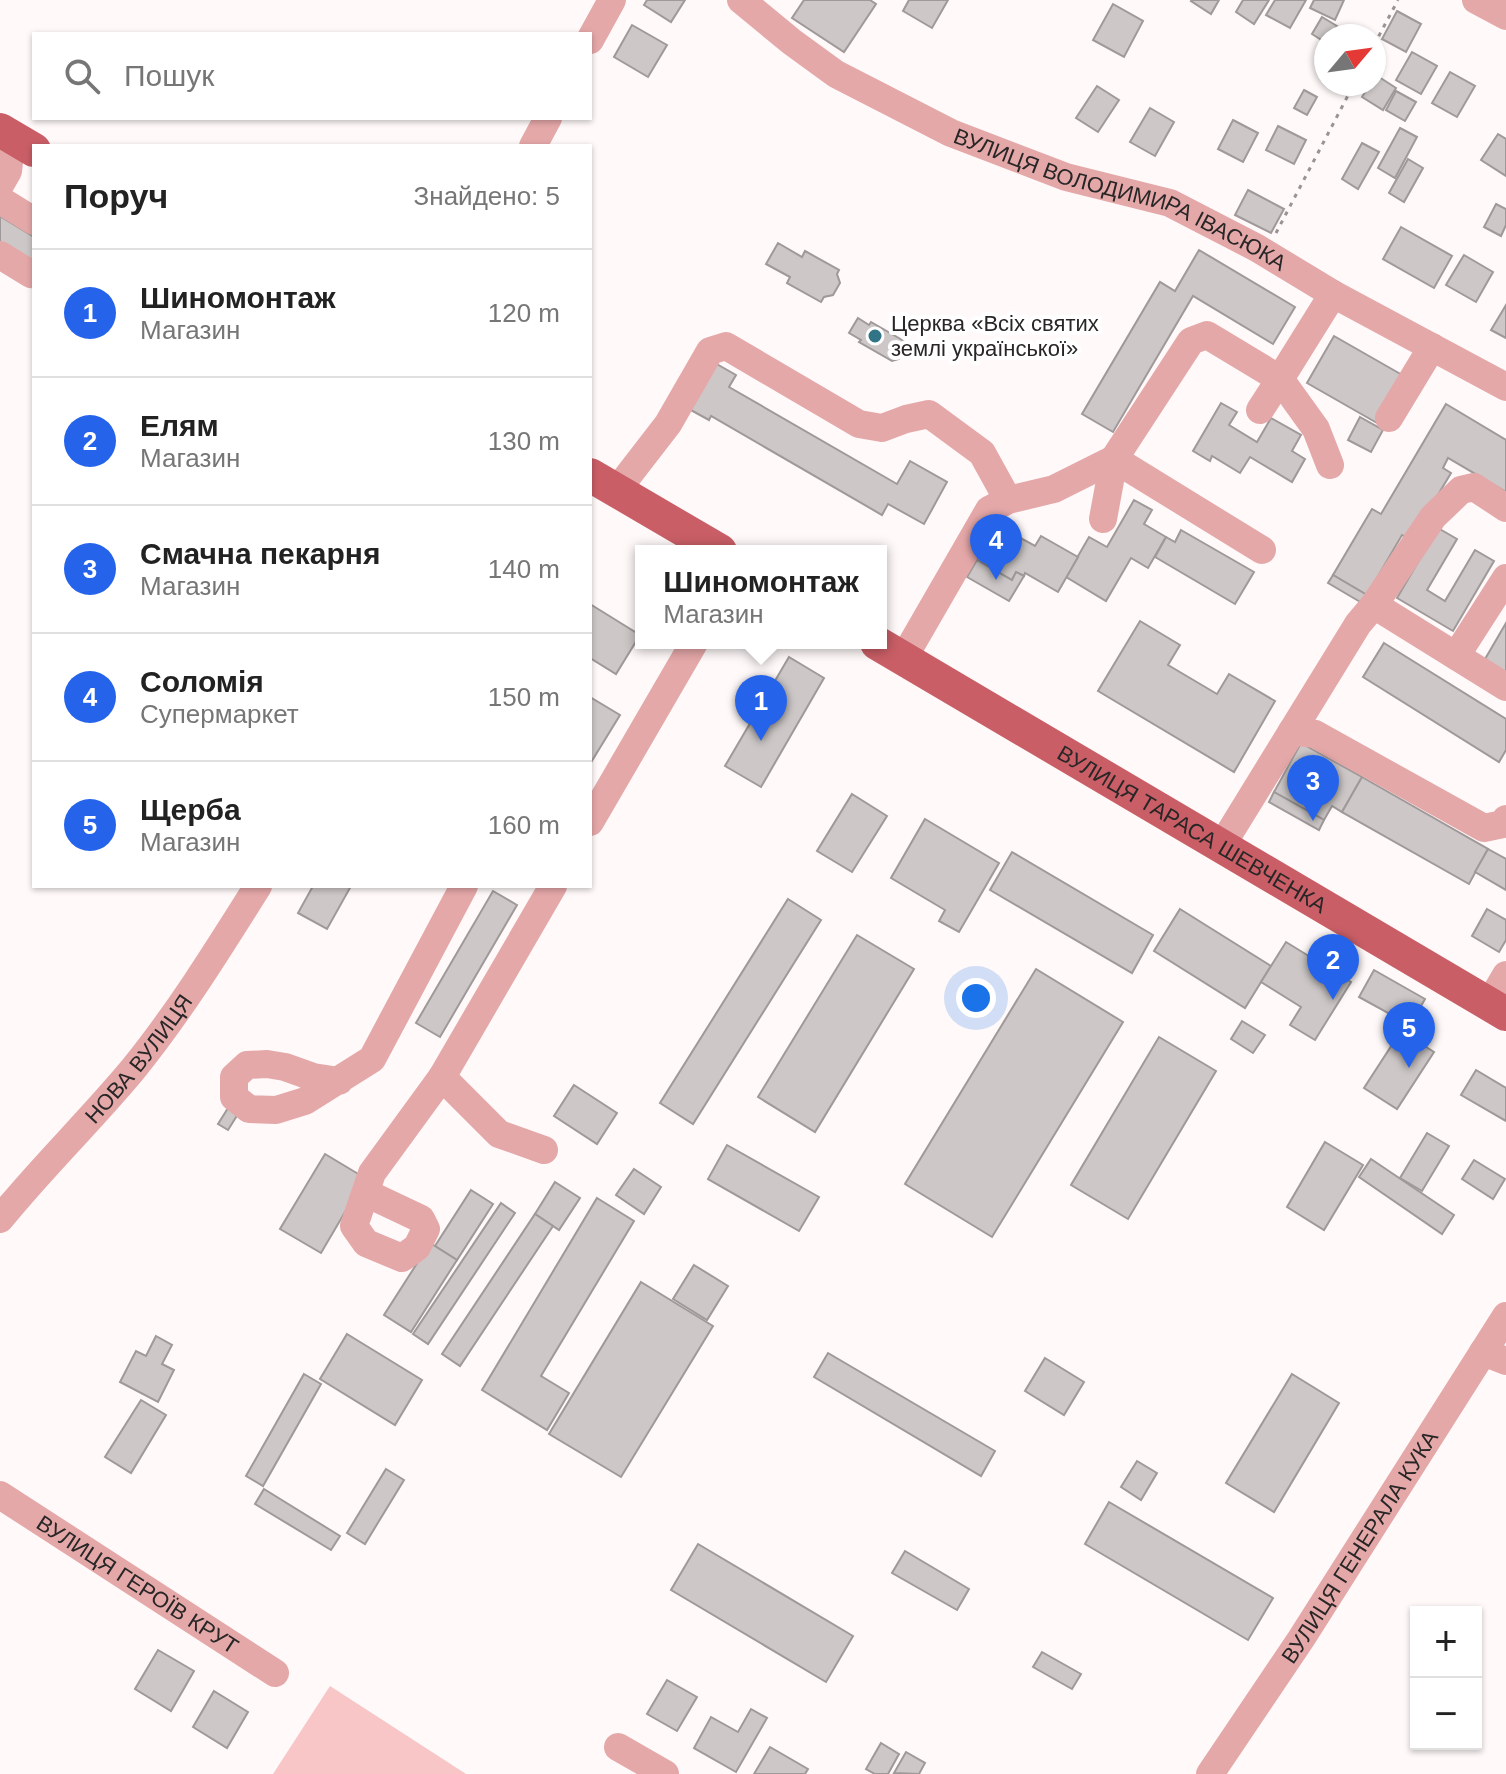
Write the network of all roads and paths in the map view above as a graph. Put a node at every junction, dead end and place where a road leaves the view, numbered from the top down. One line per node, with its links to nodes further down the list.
1 (612, 0): 7 (street)
2 (741, 0): 15 (street, ВУЛИЦЯ ВОЛОДИМИРА ІВАСЮКА)
3 (1398, 0): 6 (path)
4 (1476, 0): 5 (street)
5 (1506, 16)
6 (1385, 24)
7 (592, 36)
8 (1348, 96): 15 (path)
9 (547, 120): 11 (street)
10 (15, 139): 12 (street)
11 (534, 144)
12 (0, 185)
13 (0, 200): 14 (street)
14 (32, 220)
15 (1266, 253): 18 (street, ВУЛИЦЯ ВОЛОДИМИРА ІВАСЮКА)
16 (0, 255): 17 (street)
17 (32, 273)
18 (1333, 294): 19 (street, ВУЛИЦЯ ВОЛОДИМИРА ІВАСЮКА); 20 (street)
19 (1432, 347): 21 (street, ВУЛИЦЯ ВОЛОДИМИРА ІВАСЮКА); 23 (street)
20 (1280, 379): 22 (street); 24 (street); 25 (street)
21 (1506, 387)
22 (1260, 410)
23 (1389, 418)
24 (1114, 459): 27 (street); 29 (street); 31 (street)
25 (1330, 465)
26 (603, 482): 27 (street); 30 (main road)
27 (1008, 500): 35 (street)
28 (1506, 508): 33 (street)
29 (1103, 519)
30 (710, 545)
31 (1262, 550)
32 (1506, 578): 36 (street)
33 (1374, 605): 36 (street); 38 (street)
34 (691, 649): 39 (street)
35 (890, 651): 41 (main road, ВУЛИЦЯ ТАРАСА ШЕВЧЕНКА)
36 (1456, 656): 37 (street)
37 (1506, 687)
38 (1292, 731): 40 (street); 41 (street)
39 (592, 819)
40 (1506, 819)
41 (1222, 845): 45 (main road, ВУЛИЦЯ ТАРАСА ШЕВЧЕНКА)
42 (257, 888): 50 (street, НОВА ВУЛИЦЯ)
43 (463, 888): 47 (street)
44 (552, 888): 46 (street)
45 (1500, 998)
46 (442, 1077): 48 (street); 49 (street)
47 (339, 1081)
48 (544, 1150)
49 (366, 1193)
50 (0, 1219)
51 (1506, 1316): 52 (street, ВУЛИЦЯ ГЕНЕРАЛА КУКА)
52 (1495, 1356): 57 (street, ВУЛИЦЯ ГЕНЕРАЛА КУКА)
53 (0, 1495): 54 (street, ВУЛИЦЯ ГЕРОЇВ КРУТ)
54 (275, 1673)
55 (618, 1747): 56 (street)
56 (665, 1774)
57 (1210, 1774)

